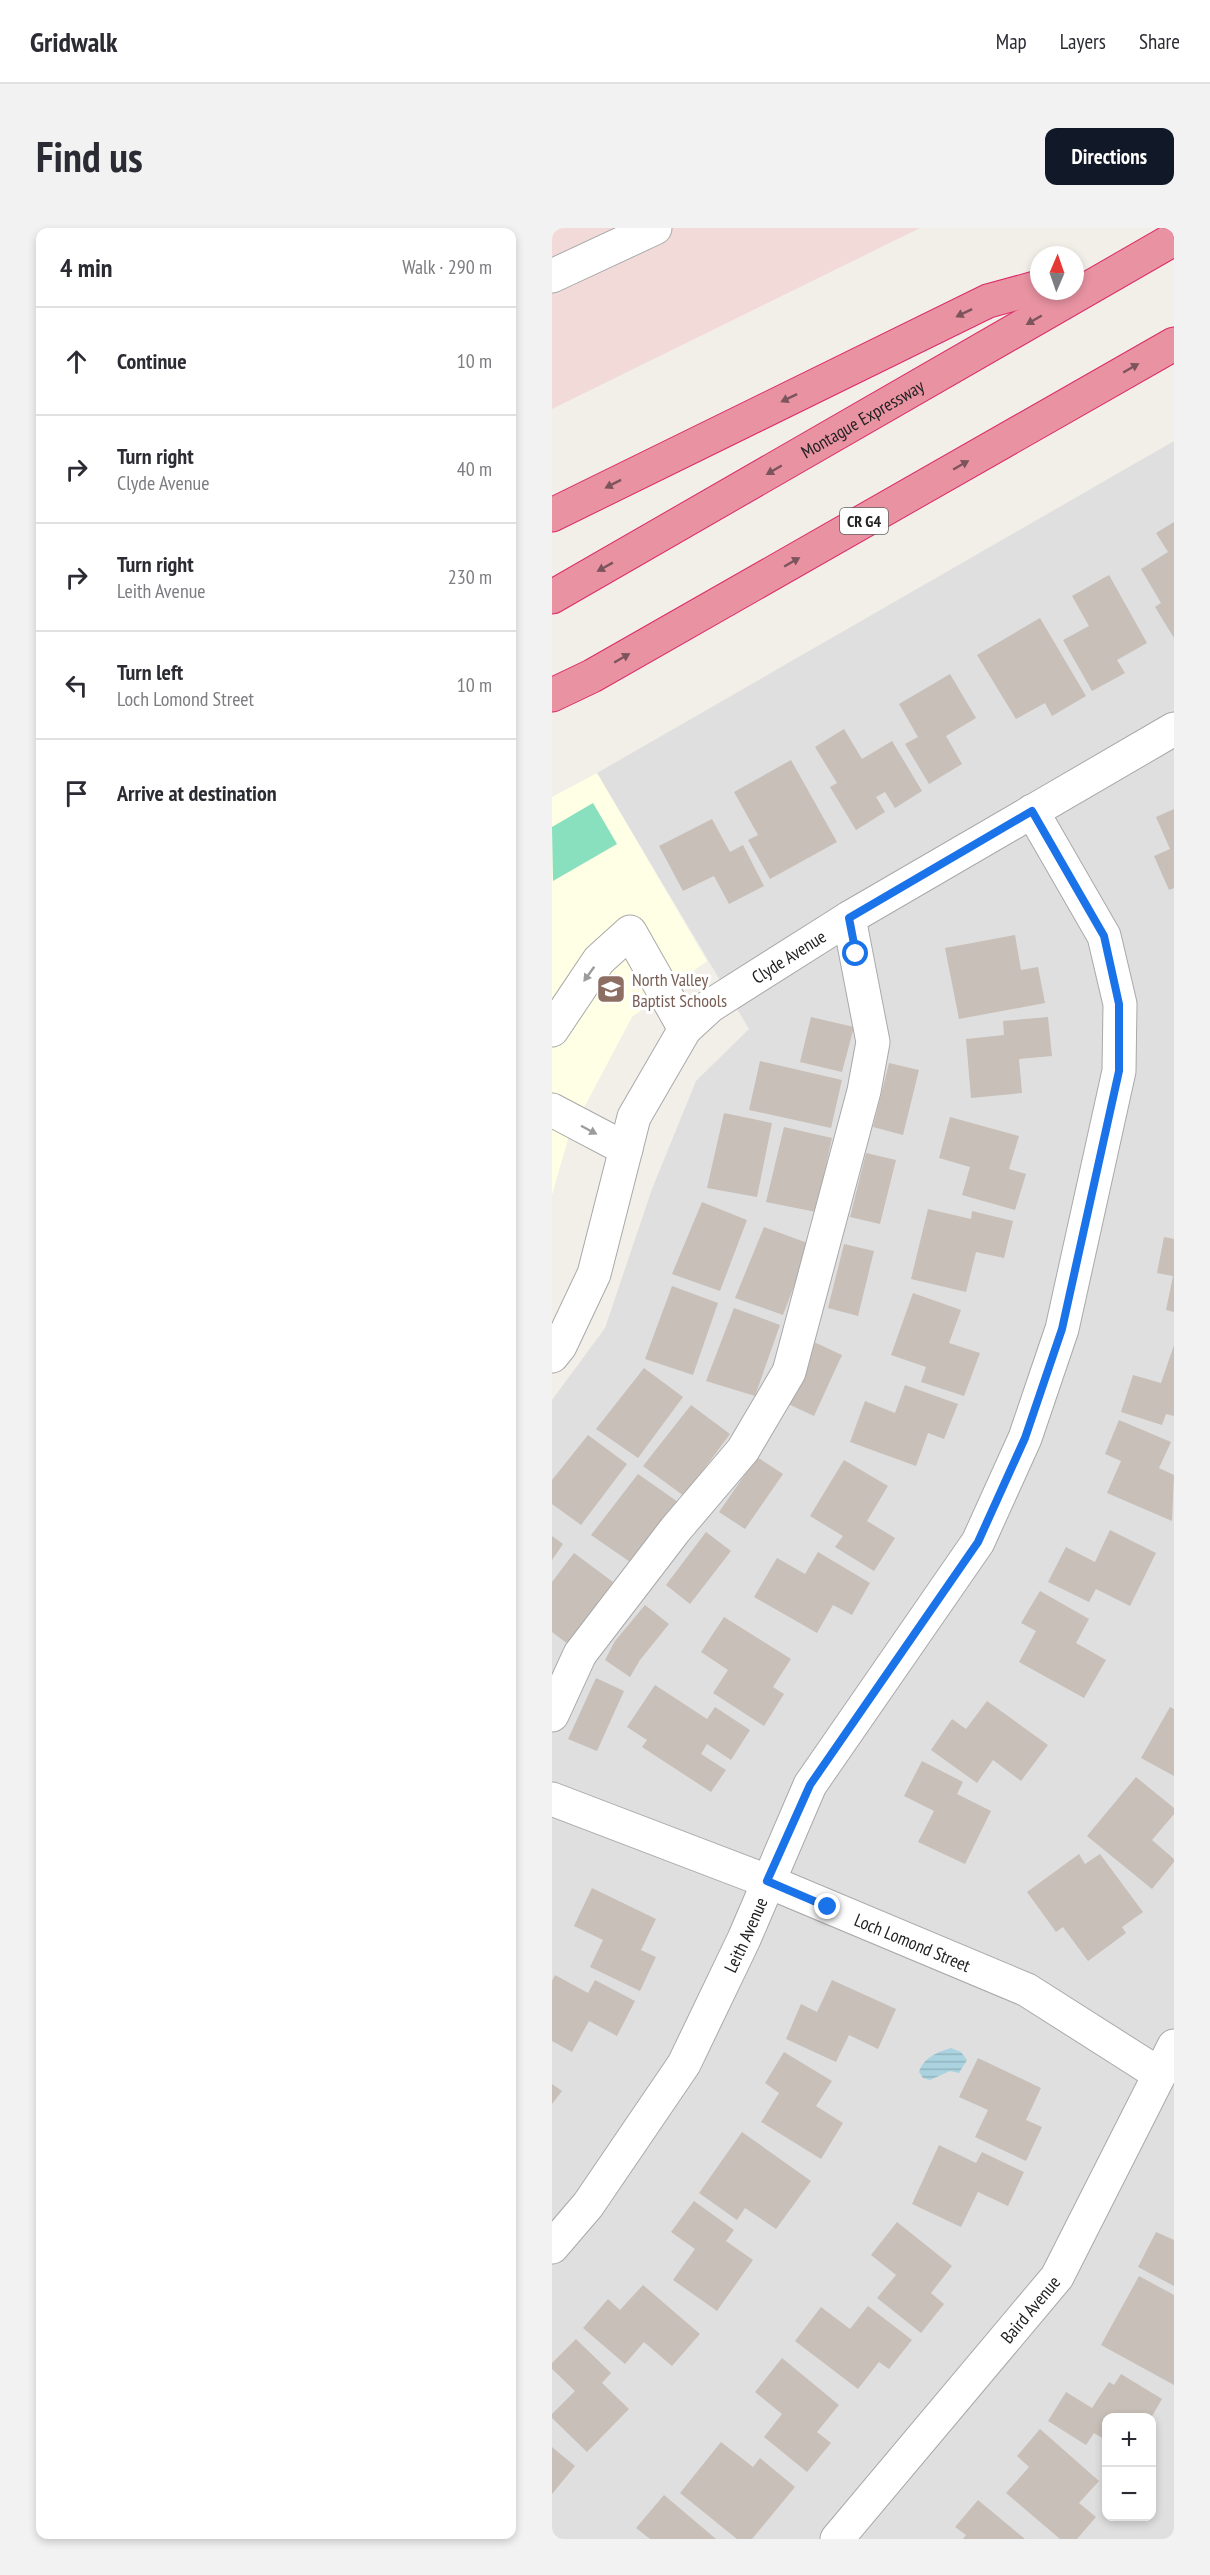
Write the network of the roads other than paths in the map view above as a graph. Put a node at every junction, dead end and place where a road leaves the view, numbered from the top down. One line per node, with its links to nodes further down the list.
1 (655, 228): 4 (street)
2 (1174, 239): 3 (highway, Montague Expressway)
3 (1140, 260): 5 (highway); 9 (highway, Montague Expressway, one-way to 9)
4 (552, 276)
5 (1084, 276)
6 (1030, 290): 8 (highway, one-way to 8)
7 (1174, 344): 10 (highway, CR G4, one-way to 7)
8 (552, 515)
9 (552, 597)
10 (552, 697)
11 (1174, 729): 12 (street, Clyde Avenue)
12 (1032, 811): 13 (street, Clyde Avenue); 21 (street, Leith Avenue)
13 (849, 918): 14 (street, Clyde Avenue); 19 (street)
14 (685, 1029): 15 (street, one-way to 15); 17 (street, Clyde Avenue)
15 (552, 1030)
16 (552, 1110): 17 (street, one-way to 17)
17 (626, 1149): 18 (street, Clyde Avenue)
18 (552, 1356)
19 (552, 1715)
20 (552, 1799): 21 (street, Loch Lomond Street)
21 (767, 1881): 22 (street, Loch Lomond Street); 23 (street, Leith Avenue)
22 (1167, 2060): 24 (street, Baird Avenue)
23 (552, 2247)
24 (837, 2539)

